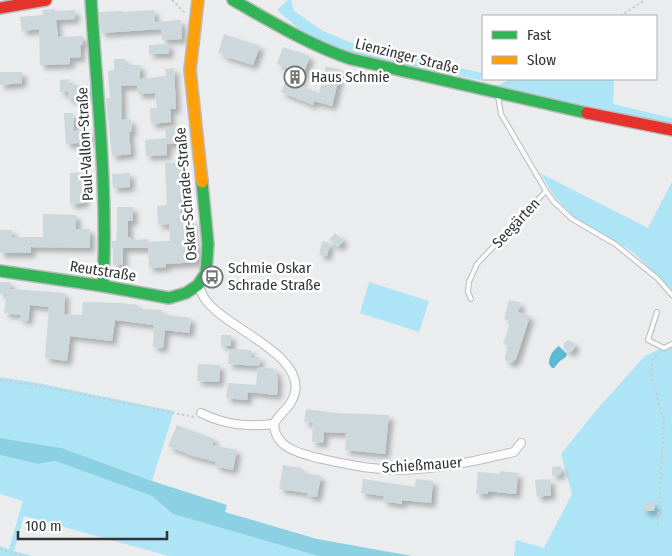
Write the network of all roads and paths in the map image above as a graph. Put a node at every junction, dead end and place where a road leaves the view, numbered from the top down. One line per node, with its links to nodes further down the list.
1 (46, 0): 7 (street)
2 (91, 0): 15 (street, Paul-Vallon-Straße)
3 (172, 0): 9 (path)
4 (198, 0): 9 (street, Oskar-Schrade-Straße)
5 (233, 0): 10 (street, Lienzinger Straße)
6 (644, 0): 8 (path)
7 (0, 8)
8 (622, 15)
9 (195, 20): 14 (street, Oskar-Schrade-Straße)
10 (498, 94): 11 (street, Lienzinger Straße); 12 (lane, Seegärten)
11 (672, 130)
12 (546, 191): 16 (lane); 17 (lane, Seegärten)
13 (0, 272): 15 (street, Reutstraße)
14 (198, 285): 15 (street, Reutstraße); 23 (street)
15 (103, 286)
16 (672, 295)
17 (471, 299)
18 (657, 312): 20 (lane)
19 (672, 344): 20 (lane)
20 (664, 348): 25 (path)
21 (0, 380): 22 (path)
22 (201, 413): 23 (street)
23 (274, 424): 24 (street, Schießmauer)
24 (522, 442)
25 (658, 524)
26 (0, 549): 27 (path)
27 (24, 556)

